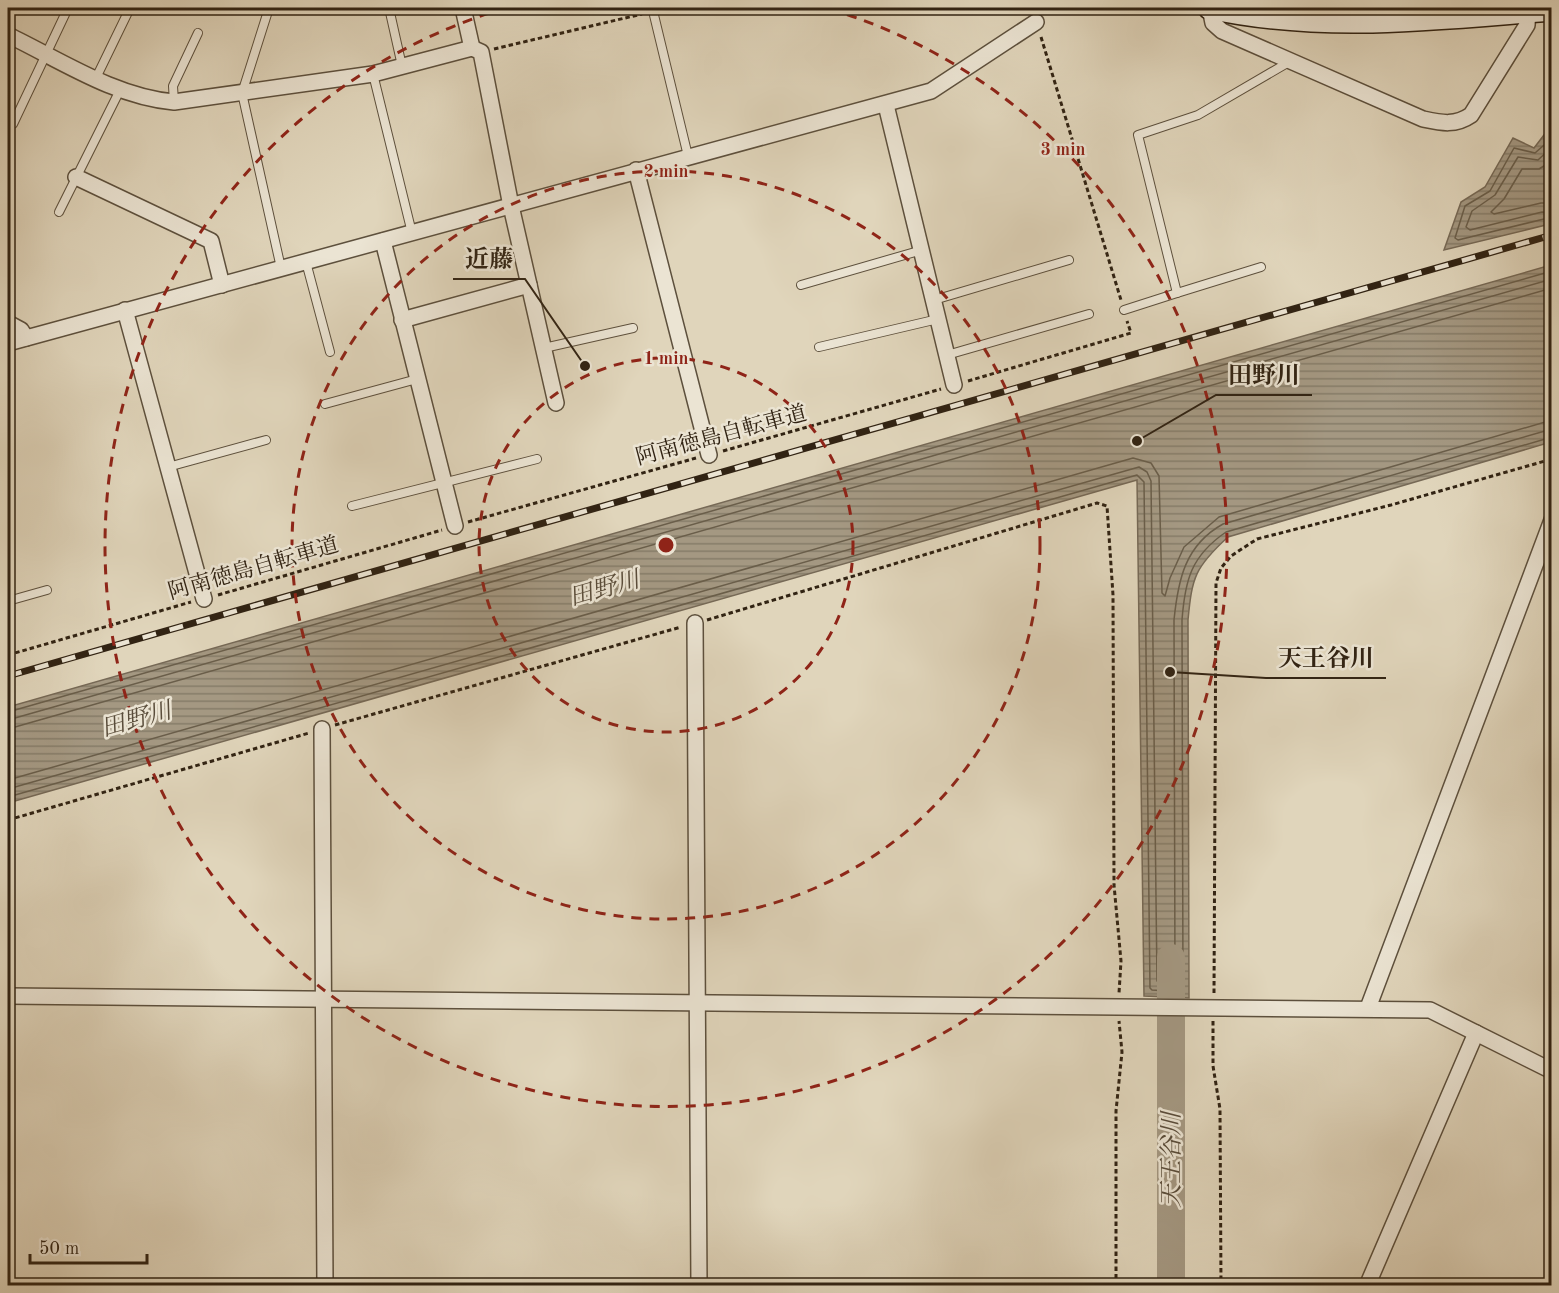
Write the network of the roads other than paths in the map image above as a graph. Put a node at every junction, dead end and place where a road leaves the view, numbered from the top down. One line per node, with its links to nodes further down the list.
1 (68, 8): 14 (lane)
2 (130, 8): 18 (lane)
3 (269, 8): 20 (lane)
4 (389, 8): 16 (lane)
5 (463, 8): 13 (street)
6 (1209, 8): 9 (main road); 15 (street)
7 (1551, 10): 9 (main road)
8 (653, 11): 24 (lane)
9 (1528, 12): 15 (street)
10 (1036, 22): 22 (street)
11 (198, 33): 21 (lane)
12 (8, 35): 14 (street)
13 (476, 50): 16 (street); 27 (street)
14 (45, 53): 18 (street); 23 (lane)
15 (1289, 62): 39 (lane)
16 (402, 66): 17 (street)
17 (373, 74): 20 (street); 29 (lane)
18 (96, 78): 19 (street)
19 (120, 90): 21 (street); 26 (lane)
20 (242, 93): 21 (street); 35 (lane)
21 (174, 102)
22 (886, 105): 24 (street); 31 (street)
23 (13, 124)
24 (688, 156): 25 (street)
25 (636, 170): 27 (street); 59 (street)
26 (76, 177): 28 (lane); 36 (street)
27 (512, 206): 29 (street); 37 (street)
28 (59, 212)
29 (412, 233): 30 (street)
30 (383, 241): 33 (street); 45 (street)
31 (922, 250): 38 (lane); 40 (street)
32 (1069, 260): 40 (lane)
33 (306, 262): 35 (street); 52 (lane)
34 (1261, 267): 39 (lane)
35 (281, 268): 36 (street)
36 (222, 285): 41 (street)
37 (529, 285): 45 (street); 51 (street)
38 (801, 285)
39 (1177, 293): 42 (lane)
40 (934, 300): 44 (street)
41 (125, 310): 48 (street); 61 (street)
42 (1124, 310)
43 (1089, 314): 53 (lane)
44 (938, 319): 50 (lane); 53 (street)
45 (402, 320): 54 (street)
46 (8, 323): 48 (street)
47 (633, 328): 51 (lane)
48 (26, 338): 49 (street)
49 (8, 343)
50 (819, 347)
51 (544, 348): 57 (street)
52 (330, 352)
53 (947, 355): 55 (street)
54 (417, 379): 56 (lane); 62 (street)
55 (954, 385)
56 (325, 404)
57 (556, 404)
58 (266, 441): 61 (lane)
59 (709, 455)
60 (537, 459): 62 (lane)
61 (168, 467): 67 (street)
62 (443, 481): 63 (lane); 65 (street)
63 (352, 506)
64 (1551, 520): 74 (street)
65 (455, 526)
66 (46, 590): 68 (lane)
67 (204, 599)
68 (8, 601)
69 (695, 624): 73 (street)
70 (322, 729): 72 (street)
71 (8, 996): 72 (street)
72 (324, 999): 73 (street); 77 (street)
73 (698, 1002): 74 (street); 78 (street)
74 (1368, 1008): 75 (street)
75 (1476, 1033): 76 (street); 79 (street)
76 (1551, 1071)
77 (325, 1286)
78 (699, 1286)
79 (1367, 1286)

